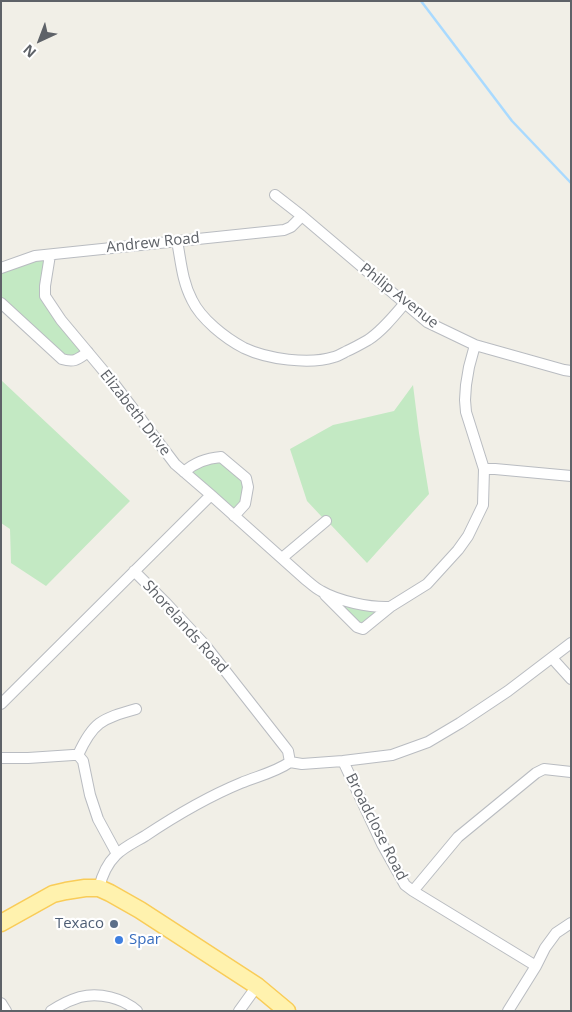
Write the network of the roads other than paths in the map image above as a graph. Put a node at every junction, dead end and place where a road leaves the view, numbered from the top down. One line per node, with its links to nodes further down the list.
1 (275, 194): 2 (street, Philip Avenue)
2 (302, 216): 3 (street, Andrew Road); 7 (street, Philip Avenue)
3 (178, 241): 4 (street, Andrew Road); 7 (street)
4 (50, 254): 5 (street, Andrew Road); 9 (street, Elizabeth Drive)
5 (1, 268)
6 (1, 303): 9 (street)
7 (405, 303): 8 (street, Philip Avenue)
8 (475, 346): 10 (street, Philip Avenue); 11 (street, Elizabeth Drive)
9 (88, 352): 12 (street, Elizabeth Drive)
10 (571, 371)
11 (484, 469): 13 (street); 20 (street, Elizabeth Drive)
12 (184, 472): 14 (street, Elizabeth Drive); 15 (street)
13 (571, 476)
14 (212, 495): 15 (street, Elizabeth Drive); 18 (street)
15 (234, 516): 17 (street, Elizabeth Drive)
16 (326, 521): 17 (street)
17 (282, 558): 19 (street, Elizabeth Drive)
18 (134, 572): 24 (street, Shorelands Road); 28 (street, Shorelands Road)
19 (321, 591): 20 (street, Elizabeth Drive); 20 (street, Elizabeth Drive)
20 (390, 607)
21 (571, 642): 22 (street)
22 (552, 658): 23 (street); 29 (street)
23 (571, 679)
24 (1, 704)
25 (137, 709): 26 (street)
26 (78, 756): 27 (street); 31 (street)
27 (3, 758)
28 (290, 762): 29 (street); 31 (street)
29 (343, 762): 33 (street, Broadclose Road)
30 (571, 772): 33 (street, Broadclose Road)
31 (117, 854): 32 (street)
32 (99, 888): 35 (main road); 37 (main road)
33 (413, 891): 36 (street, Broadclose Road)
34 (571, 922): 36 (street)
35 (1, 923)
36 (536, 966): 44 (street)
37 (257, 986): 42 (street); 43 (main road)
38 (1, 1003): 39 (street)
39 (6, 1011)
40 (51, 1011): 41 (street)
41 (137, 1011)
42 (239, 1011)
43 (287, 1011)
44 (508, 1011)

